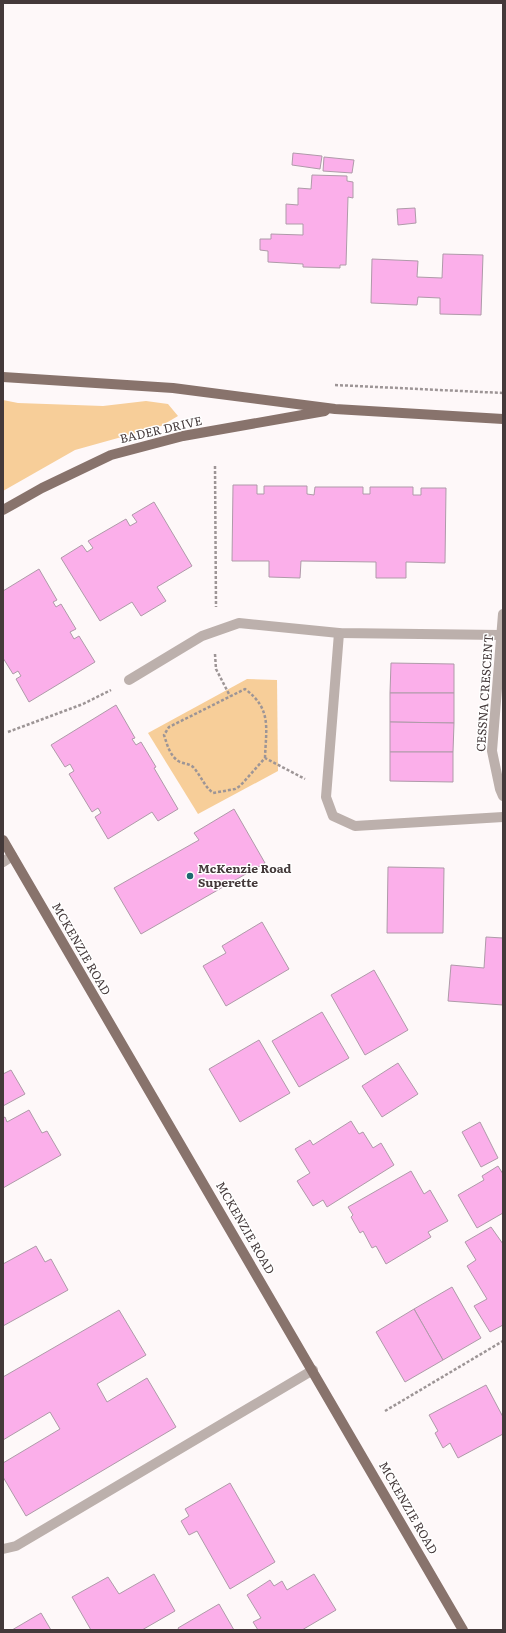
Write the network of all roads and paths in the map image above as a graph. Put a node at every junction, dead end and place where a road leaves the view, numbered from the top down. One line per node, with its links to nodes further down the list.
1 (3, 377): 2 (main road, BADER DRIVE)
2 (335, 409): 3 (main road, BADER DRIVE); 5 (main road, BADER DRIVE)
3 (503, 419)
4 (215, 466): 8 (path)
5 (3, 510)
6 (503, 614): 7 (street, CESSNA CRESCENT)
7 (503, 618): 10 (street, CESSNA CRESCENT)
8 (217, 631): 9 (street); 11 (street); 12 (path)
9 (339, 633): 10 (street); 15 (street)
10 (501, 635): 16 (street, CESSNA CRESCENT)
11 (129, 680): 13 (path)
12 (230, 696): 14 (path); 14 (path)
13 (8, 732)
14 (265, 758): 15 (path)
15 (327, 790): 17 (street)
16 (503, 796)
17 (503, 817)
18 (3, 840): 19 (main road, MCKENZIE ROAD)
19 (12, 856): 20 (street); 22 (main road, MCKENZIE ROAD)
20 (3, 862)
21 (503, 1341): 23 (path)
22 (313, 1370): 24 (street); 25 (main road, MCKENZIE ROAD)
23 (385, 1411)
24 (3, 1549)
25 (463, 1630)

